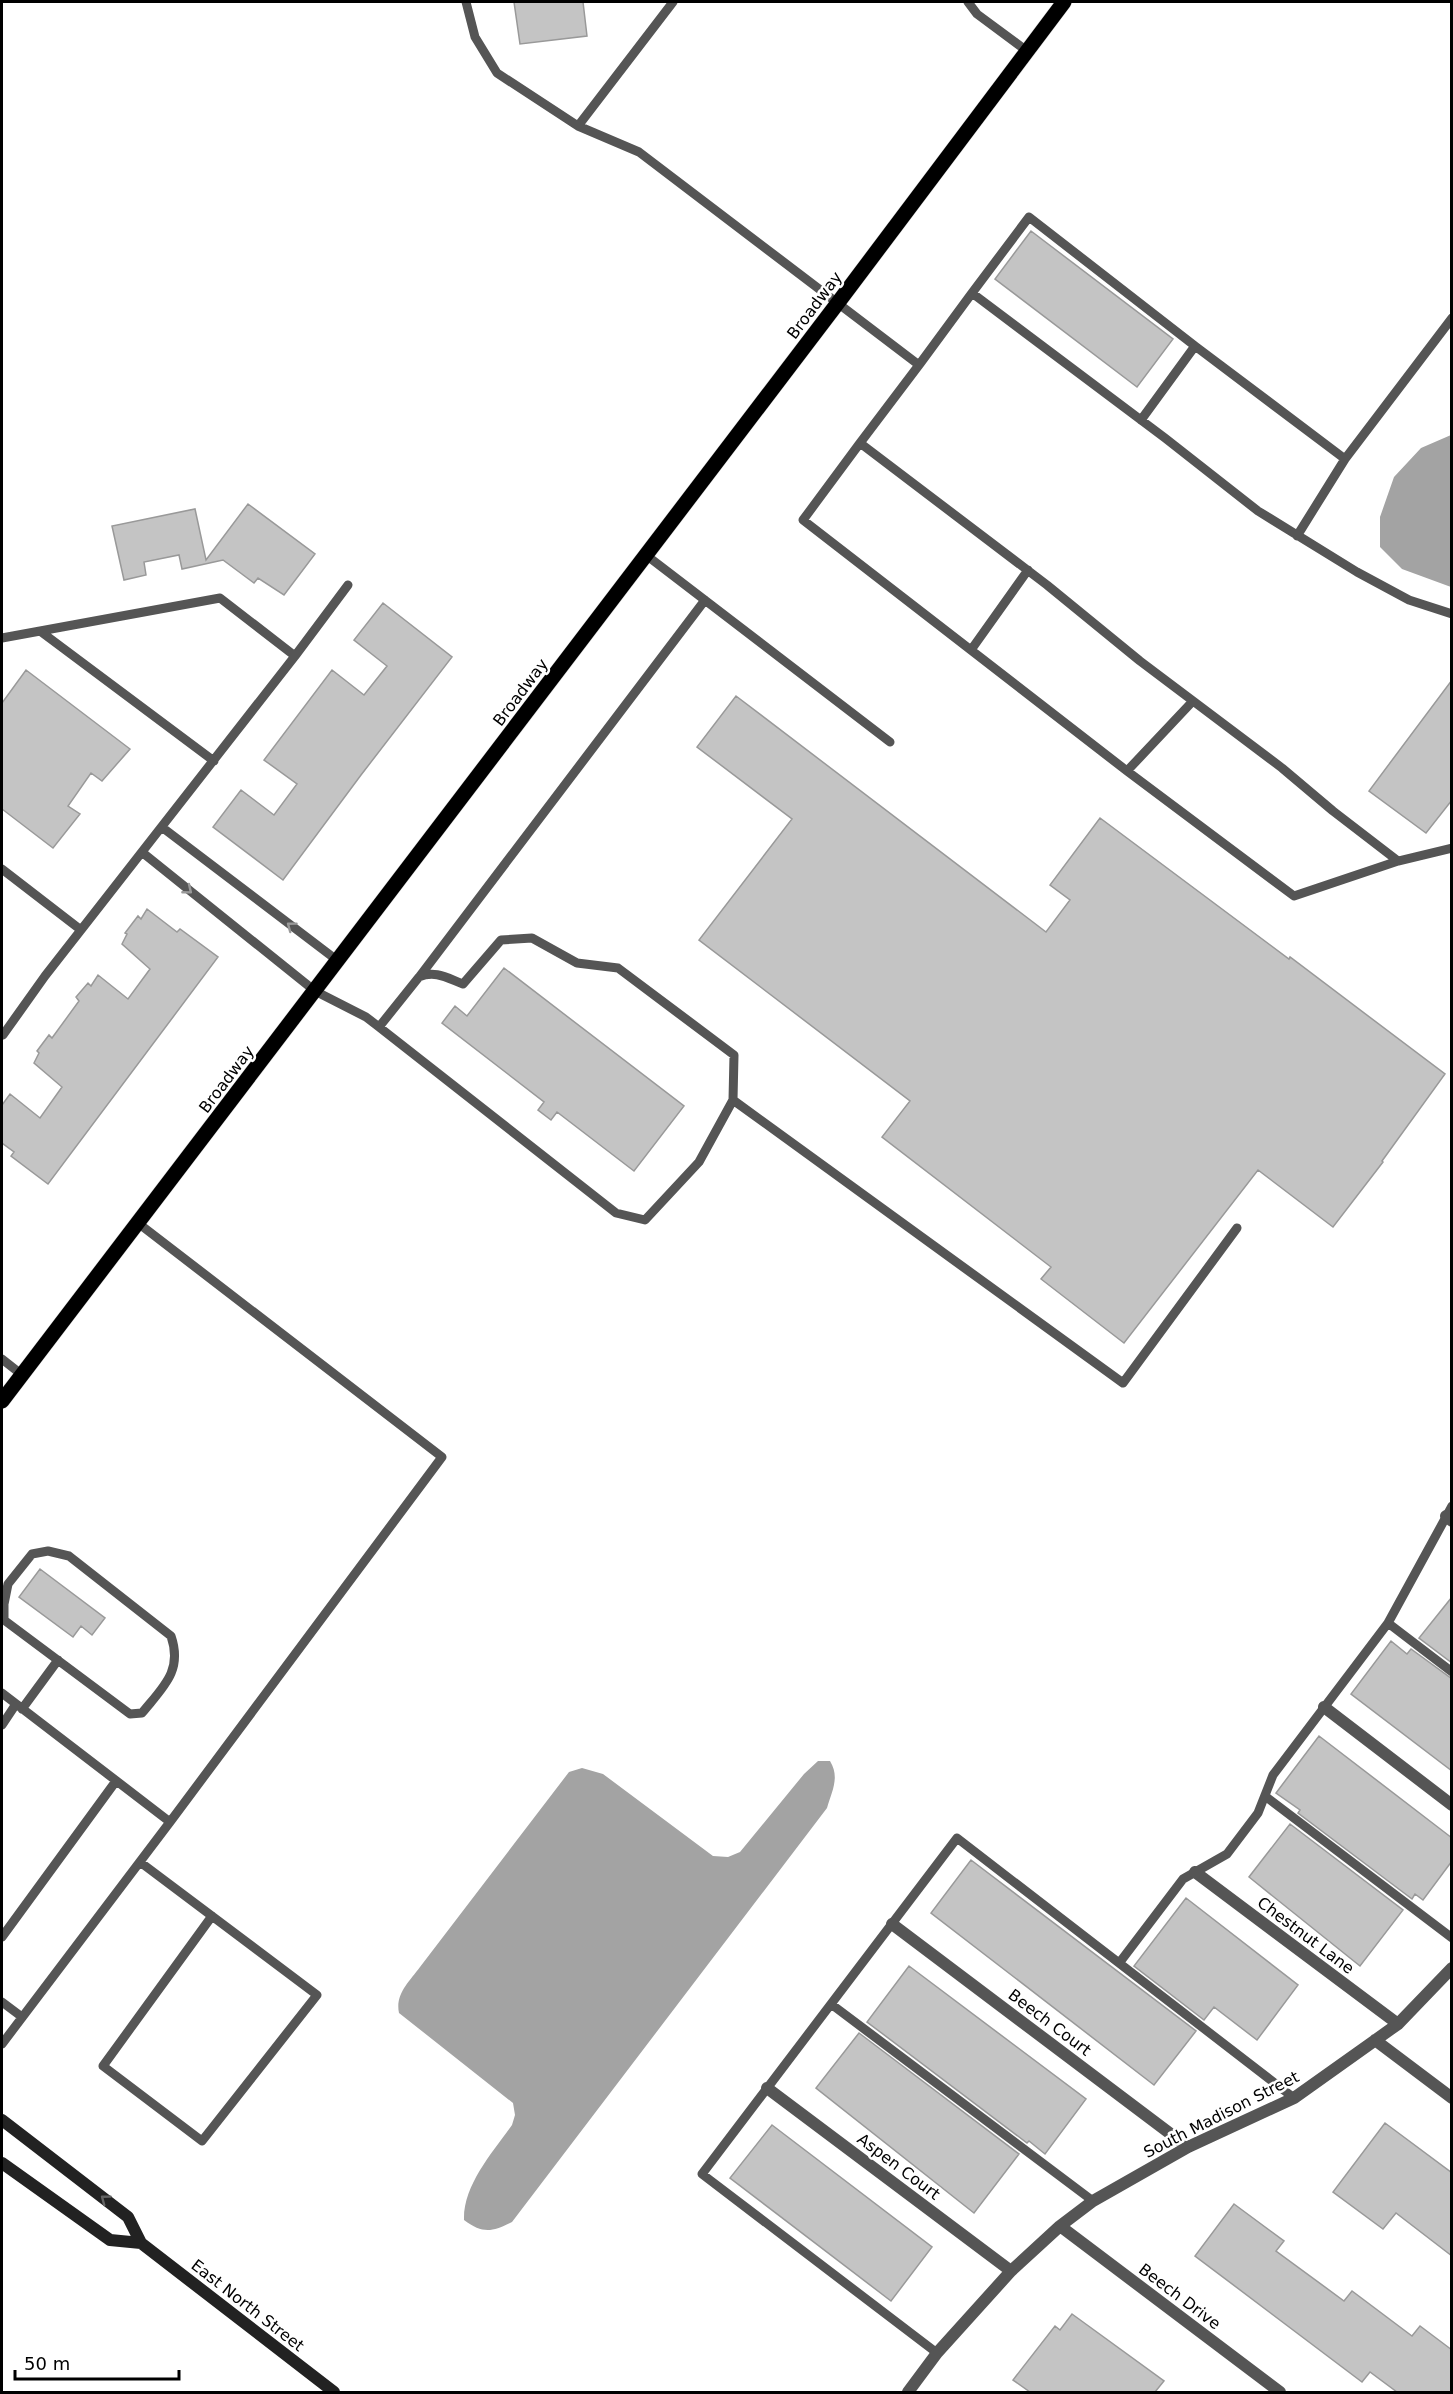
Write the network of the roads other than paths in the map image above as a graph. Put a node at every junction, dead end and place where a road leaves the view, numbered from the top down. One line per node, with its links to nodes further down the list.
1 (466, 2): 6 (lane)
2 (673, 2): 6 (lane)
3 (968, 2): 5 (lane)
4 (1064, 2): 5 (main road, Broadway)
5 (1027, 51): 8 (main road, Broadway)
6 (578, 126): 8 (lane)
7 (972, 293): 10 (lane); 11 (lane); 12 (lane)
8 (837, 304): 11 (lane); 16 (main road, Broadway)
9 (1452, 318): 14 (lane)
10 (1195, 346): 12 (lane); 14 (lane)
11 (919, 365): 13 (lane)
12 (1141, 420): 15 (lane)
13 (860, 443): 17 (lane); 23 (lane)
14 (1345, 459): 15 (lane)
15 (1297, 536): 20 (lane)
16 (646, 555): 19 (lane); 35 (main road, Broadway)
17 (1028, 570): 23 (lane); 25 (lane)
18 (348, 585): 24 (lane)
19 (705, 600): 26 (lane); 36 (lane)
20 (1452, 614)
21 (40, 631): 22 (lane); 24 (lane); 27 (lane)
22 (2, 638)
23 (971, 650): 28 (lane)
24 (295, 656): 27 (lane)
25 (1192, 702): 28 (lane); 32 (lane)
26 (890, 742)
27 (214, 761): 29 (lane)
28 (1127, 771): 32 (lane)
29 (163, 828): 31 (lane); 35 (lane, one-way to 29)
30 (1452, 848): 32 (lane)
31 (142, 853): 34 (lane); 37 (lane, one-way to 37)
32 (1398, 861)
33 (2, 869): 34 (lane)
34 (81, 930): 39 (lane)
35 (338, 961): 37 (main road, Broadway)
36 (418, 977): 38 (lane); 40 (lane)
37 (315, 992): 38 (lane); 41 (main road, Broadway)
38 (379, 1027): 40 (lane)
39 (2, 1035)
40 (733, 1100): 42 (lane)
41 (138, 1223): 44 (main road, Broadway); 57 (lane)
42 (1237, 1228)
43 (2, 1359): 44 (lane)
44 (21, 1374): 45 (main road, Broadway)
45 (2, 1401)
46 (1450, 1514): 47 (lane)
47 (1388, 1623): 49 (lane); 52 (lane)
48 (58, 1660): 48 (lane); 51 (lane)
49 (1452, 1672)
50 (2, 1693): 51 (lane)
51 (19, 1706): 53 (lane); 54 (lane)
52 (1324, 1707): 55 (lane); 56 (street)
53 (2, 1725)
54 (116, 1781): 57 (lane); 62 (lane)
55 (1265, 1796): 59 (lane); 63 (lane)
56 (1452, 1805)
57 (170, 1822): 58 (lane)
58 (140, 1862): 60 (lane); 68 (lane)
59 (1195, 1872): 64 (lane); 69 (street, Chestnut Lane)
60 (212, 1916): 60 (lane)
61 (892, 1924): 64 (lane); 67 (lane); 76 (street, Beech Court)
62 (2, 1937)
63 (1452, 1938)
64 (1120, 1962): 73 (lane)
65 (1452, 1968): 69 (street, South Madison Street)
66 (2, 2002): 68 (lane)
67 (831, 2004): 72 (lane); 78 (lane)
68 (22, 2017): 71 (lane)
69 (1398, 2024): 70 (street, South Madison Street)
70 (1376, 2040): 73 (street, South Madison Street); 74 (street)
71 (2, 2044)
72 (767, 2088): 81 (street, Aspen Court); 82 (lane)
73 (1294, 2098): 76 (street, South Madison Street)
74 (1452, 2098)
75 (2, 2120): 80 (street, East North Street, one-way to 75)
76 (1188, 2147): 78 (street, South Madison Street)
77 (2, 2163): 80 (street)
78 (1093, 2201): 79 (street, South Madison Street)
79 (1060, 2226): 81 (street, South Madison Street); 85 (street, Beech Drive)
80 (141, 2243): 83 (street, East North Street)
81 (1011, 2271): 82 (street, South Madison Street)
82 (938, 2353): 84 (street, South Madison Street)
83 (334, 2392)
84 (908, 2392)
85 (1280, 2392)

